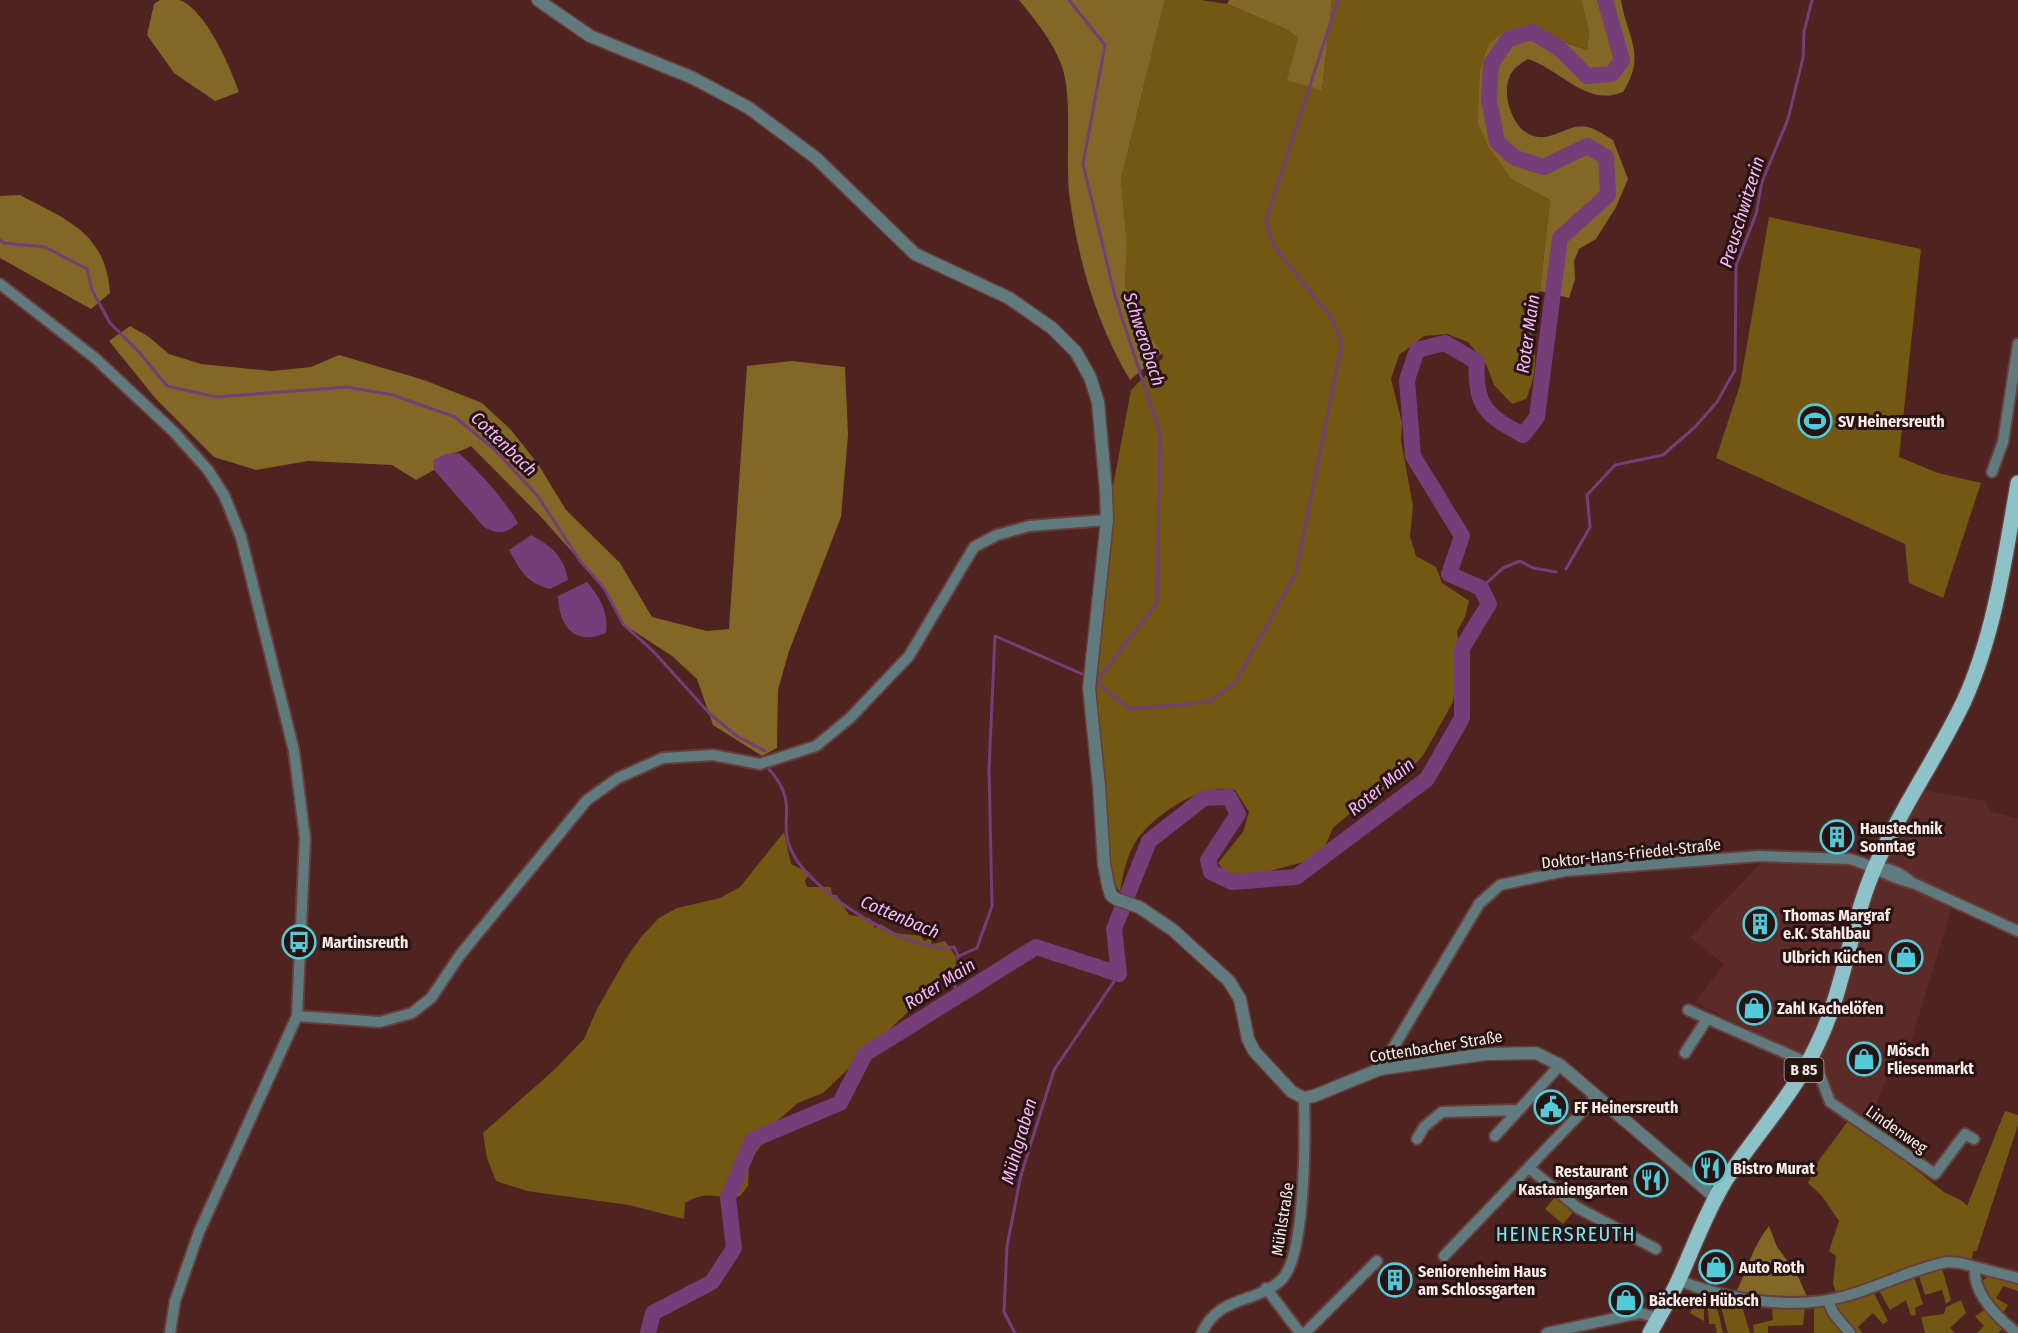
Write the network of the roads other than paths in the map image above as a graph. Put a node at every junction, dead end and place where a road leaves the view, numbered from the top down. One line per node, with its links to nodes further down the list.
1 (538, 0): 6 (street)
2 (0, 284): 10 (street)
3 (2018, 344): 4 (street)
4 (1992, 472)
5 (2018, 483): 7 (main road, B 85)
6 (1107, 520): 10 (street); 17 (street)
7 (1875, 868): 8 (street, Doktor-Hans-Friedel-Straße); 13 (main road, B 85); 15 (street, Doktor-Hans-Friedel-Straße)
8 (2018, 931)
9 (1688, 1010): 11 (street)
10 (297, 1016): 33 (street)
11 (1707, 1019): 12 (street); 13 (street)
12 (1685, 1053)
13 (1808, 1063): 21 (street, Lindenweg); 23 (main road, B 85)
14 (1560, 1065): 15 (street, Cottenbacher Straße); 16 (street, Cottenbacher Straße); 18 (street)
15 (1386, 1068): 17 (street, Cottenbacher Straße)
16 (1596, 1097): 22 (street); 23 (street, Cottenbacher Straße)
17 (1304, 1098): 30 (street, Mühlstraße)
18 (1518, 1110): 19 (street); 20 (street)
19 (1495, 1136)
20 (1417, 1138)
21 (1974, 1139)
22 (1529, 1168): 24 (street); 25 (street)
23 (1716, 1198): 29 (main road, B 85)
24 (1656, 1249)
25 (1444, 1256)
26 (1377, 1262): 35 (street)
27 (1975, 1267): 28 (street); 31 (street); 39 (street)
28 (2018, 1278)
29 (1678, 1280): 31 (street); 32 (main road, B 85)
30 (1266, 1288): 34 (street, Mühlstraße); 35 (street)
31 (1827, 1300): 38 (street)
32 (1658, 1318): 36 (street); 37 (main road, B 85)
33 (170, 1333)
34 (1202, 1333)
35 (1303, 1333)
36 (1547, 1333)
37 (1650, 1333)
38 (1850, 1333)
39 (2017, 1333)

